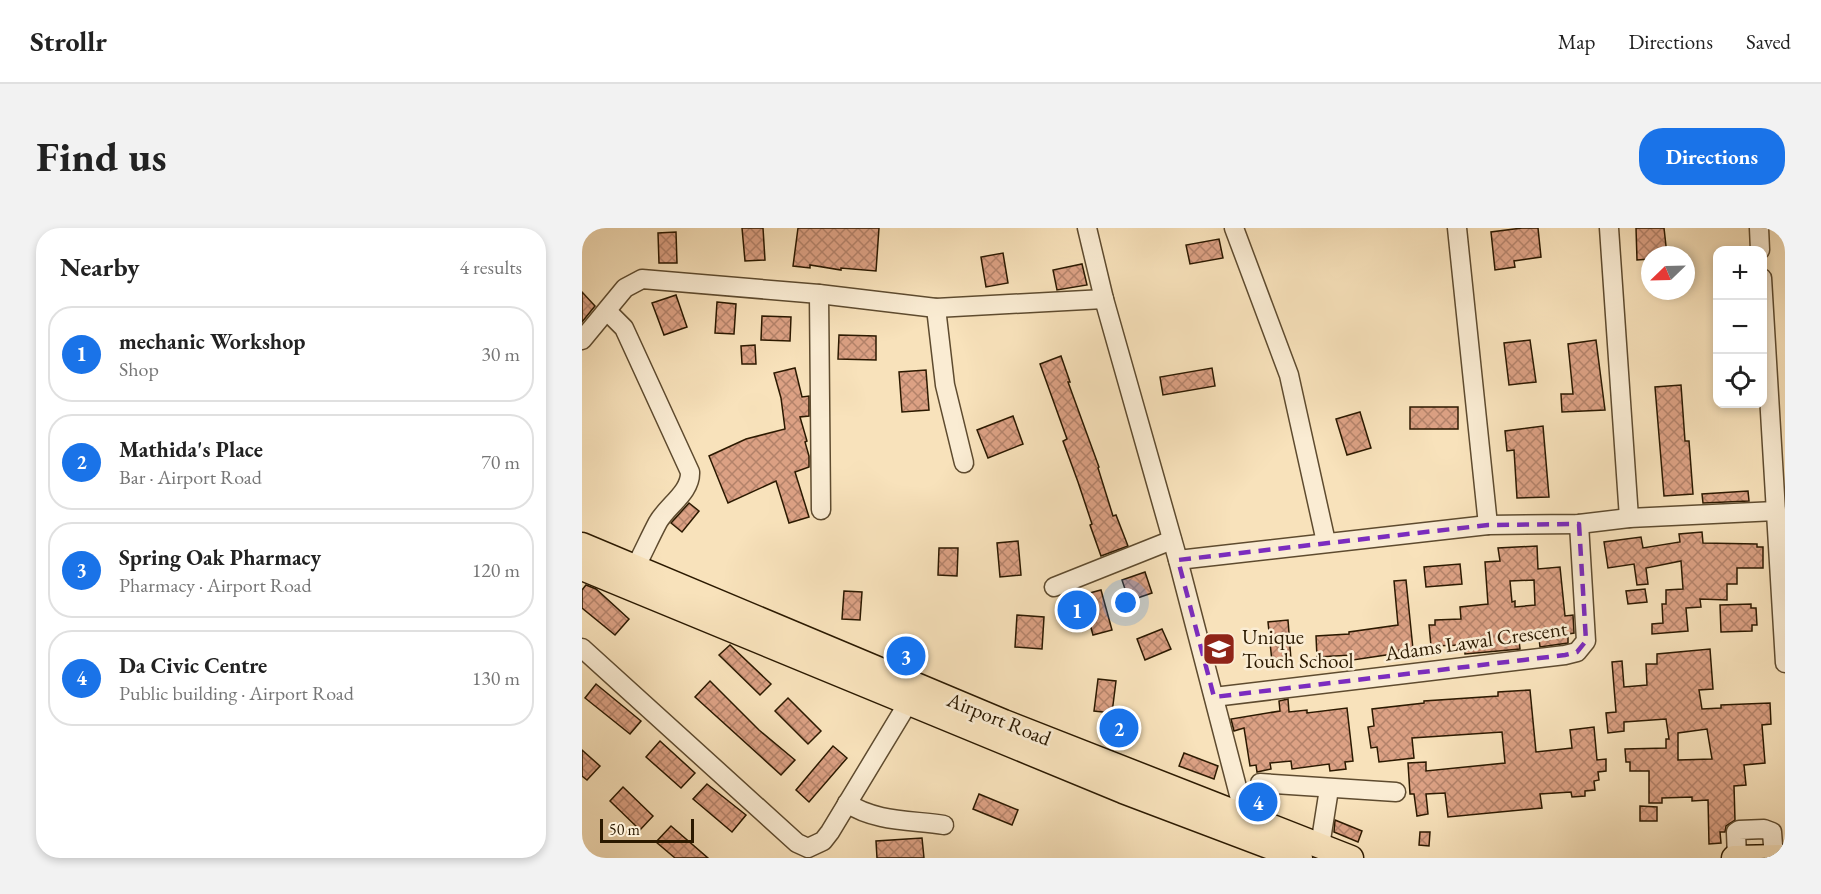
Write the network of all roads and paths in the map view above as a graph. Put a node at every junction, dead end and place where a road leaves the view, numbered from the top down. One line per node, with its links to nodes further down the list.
1 (1087, 228): 8 (street)
2 (1234, 228): 21 (street)
3 (1457, 228): 19 (street)
4 (1609, 228): 17 (street)
5 (1759, 228): 6 (street)
6 (1760, 246)
7 (819, 294): 10 (street); 11 (street); 15 (street)
8 (1104, 299): 10 (street); 20 (street)
9 (1766, 300): 13 (street)
10 (936, 308): 14 (street)
11 (608, 311): 12 (street); 26 (street)
12 (582, 340)
13 (1777, 363): 16 (street)
14 (964, 463)
15 (821, 510)
16 (1776, 511): 17 (street); 24 (street)
17 (1629, 518): 18 (street)
18 (1579, 524): 19 (street); 30 (street, Adams Lawal Crescent)
19 (1488, 525): 21 (street)
20 (1172, 540): 23 (street); 27 (street)
21 (1326, 542): 23 (street)
22 (582, 545): 26 (main road, Airport Road)
23 (1178, 560): 30 (street)
24 (1783, 565): 29 (street)
25 (582, 568): 31 (main road, Airport Road)
26 (635, 568): 32 (main road, Airport Road)
27 (1054, 587)
28 (582, 648): 36 (street)
29 (1785, 663)
30 (1214, 697): 37 (street)
31 (908, 703): 32 (main road, Airport Road); 36 (street)
32 (1000, 731): 37 (main road, Airport Road); 39 (main road, Airport Road)
33 (1260, 783): 34 (street)
34 (1329, 789): 35 (street); 39 (street)
35 (1396, 792)
36 (848, 803): 38 (street)
37 (1245, 818): 39 (main road, Airport Road)
38 (944, 825)
39 (1310, 852): 41 (main road, Airport Road)
40 (1785, 857): 43 (main road)
41 (1352, 858)
42 (1735, 858): 43 (main road)
43 (1774, 858)

